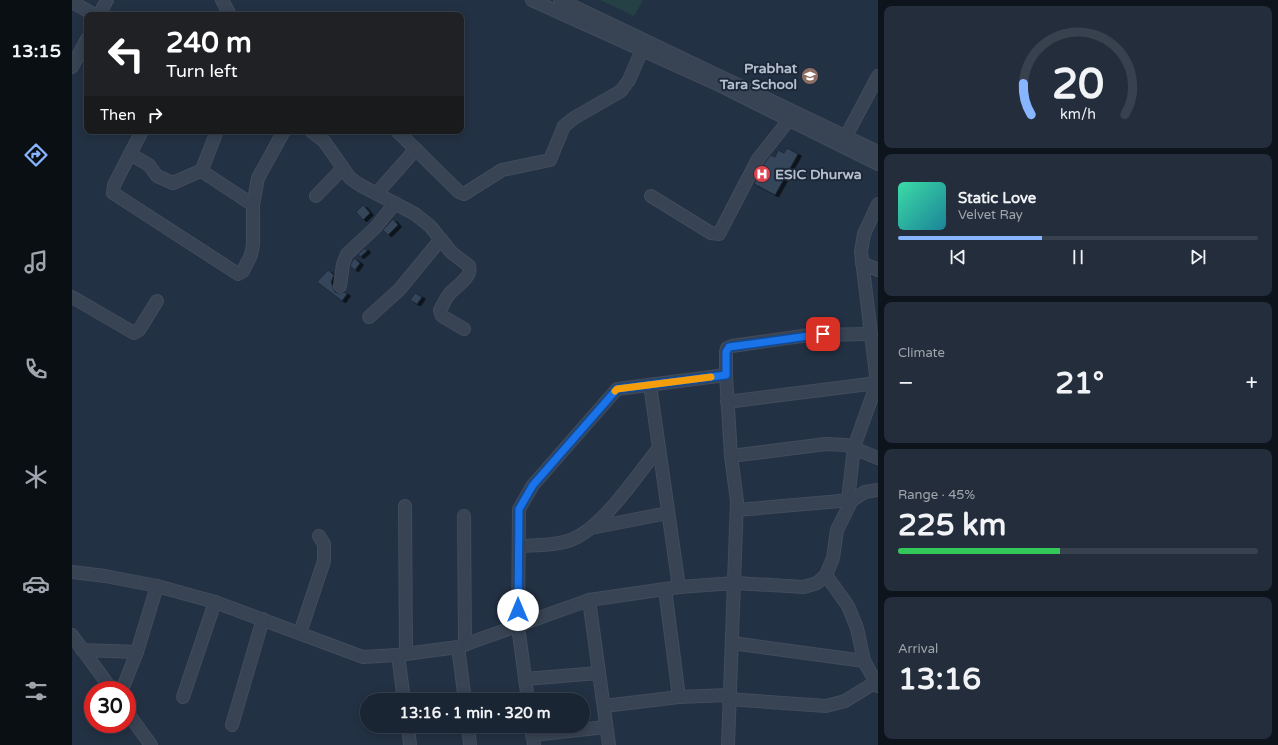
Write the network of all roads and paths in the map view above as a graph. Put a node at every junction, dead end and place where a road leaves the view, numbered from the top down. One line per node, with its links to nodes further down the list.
1 (107, 0): 7 (street)
2 (222, 0): 8 (street)
3 (532, 0): 10 (street)
4 (560, 0): 20 (street)
5 (72, 2): 6 (street)
6 (90, 12)
7 (101, 12)
8 (228, 12)
9 (84, 45): 11 (street)
10 (642, 50): 14 (street); 21 (street)
11 (72, 67)
12 (878, 76): 13 (street)
13 (875, 90): 20 (street)
14 (789, 120): 20 (street); 29 (street)
15 (140, 134): 23 (street)
16 (216, 134): 26 (street)
17 (282, 134): 32 (street)
18 (315, 134): 25 (street)
19 (400, 134): 21 (street)
20 (844, 141): 22 (street); 24 (street)
21 (416, 149): 27 (street)
22 (878, 152)
23 (130, 154): 26 (street); 32 (street)
24 (878, 164)
25 (342, 168): 27 (street); 28 (street)
26 (201, 172): 32 (street)
27 (377, 193): 30 (street)
28 (316, 196)
29 (651, 196)
30 (395, 202): 33 (street); 36 (street)
31 (878, 204): 34 (street)
32 (253, 206)
33 (441, 239): 39 (street); 40 (street)
34 (862, 263): 35 (street); 41 (street)
35 (878, 270)
36 (340, 286)
37 (72, 297): 38 (street)
38 (157, 302)
39 (369, 317)
40 (464, 330)
41 (870, 334): 42 (street); 43 (street)
42 (726, 375): 44 (street); 45 (street)
43 (877, 379): 45 (street); 46 (street)
44 (650, 384): 47 (street); 58 (street)
45 (727, 402): 48 (street)
46 (854, 447): 48 (street); 49 (street); 51 (street)
47 (659, 448): 54 (street); 56 (street)
48 (731, 456): 53 (street)
49 (878, 458)
50 (878, 490): 51 (street)
51 (850, 500): 53 (street); 60 (street)
52 (405, 506): 75 (street)
53 (737, 510): 61 (street)
54 (668, 513): 56 (street); 63 (street)
55 (464, 516): 72 (street)
56 (590, 529): 58 (street)
57 (319, 536): 69 (street)
58 (519, 546): 68 (street)
59 (72, 572): 62 (street)
60 (826, 575): 61 (street); 76 (street)
61 (735, 583): 63 (street); 71 (street)
62 (157, 586): 66 (street); 74 (street)
63 (679, 587): 64 (street)
64 (665, 589): 65 (street); 86 (street)
65 (589, 600): 68 (street); 77 (street)
66 (216, 602): 67 (street); 85 (street)
67 (263, 619): 69 (street); 90 (street)
68 (518, 626): 72 (street); 78 (street)
69 (300, 633): 75 (street)
70 (72, 635): 73 (street)
71 (732, 643): 76 (street); 87 (street)
72 (462, 646): 75 (street); 83 (street)
73 (82, 650): 74 (street); 79 (street)
74 (137, 652): 80 (street)
75 (402, 654): 82 (street)
76 (864, 661): 81 (street)
77 (599, 673): 78 (street); 88 (street)
78 (525, 678): 84 (street)
79 (105, 681)
80 (126, 681)
81 (877, 684): 87 (street)
82 (404, 693)
83 (465, 693)
84 (527, 693)
85 (183, 697)
86 (679, 697): 87 (street); 88 (street)
87 (728, 697): 99 (street)
88 (604, 706): 91 (street)
89 (136, 724): 95 (street)
90 (232, 725)
91 (606, 727): 94 (street); 98 (street)
92 (409, 733): 96 (street)
93 (469, 733): 97 (street)
94 (532, 735)
95 (151, 745)
96 (410, 745)
97 (470, 745)
98 (609, 745)
99 (728, 745)

